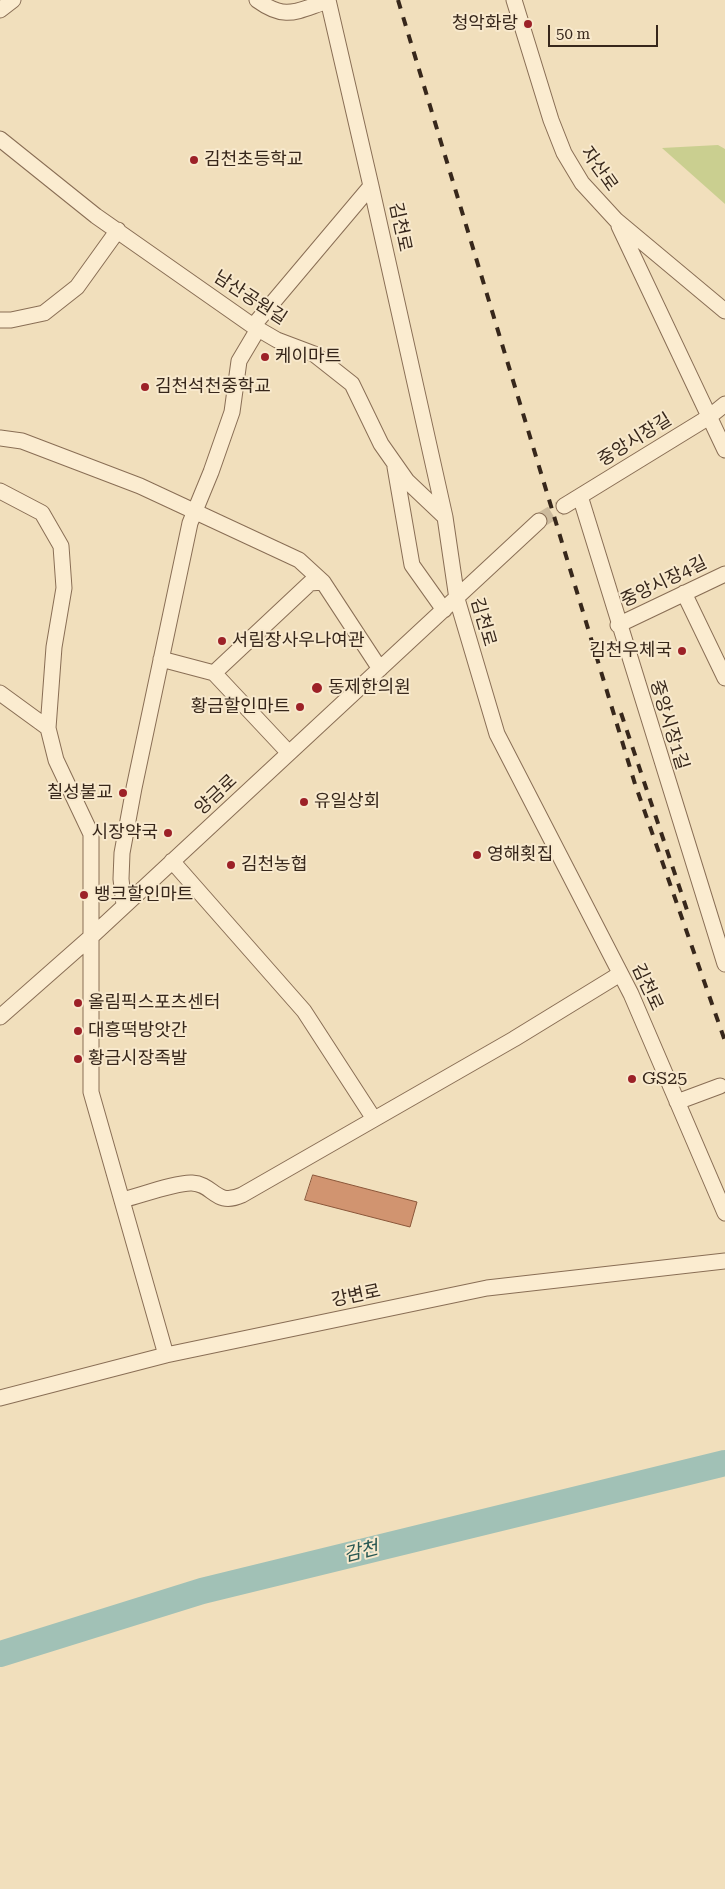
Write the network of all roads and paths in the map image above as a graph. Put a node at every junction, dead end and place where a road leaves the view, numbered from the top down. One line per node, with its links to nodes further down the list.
1 (13, 0): 5 (street)
2 (257, 0): 3 (street)
3 (328, 0): 7 (street, 김천로)
4 (514, 0): 8 (street, 자산로)
5 (0, 10)
6 (0, 139): 9 (street, 남산공원길)
7 (372, 186): 12 (street); 22 (street, 김천로)
8 (616, 220): 10 (street, 자산로); 14 (street)
9 (118, 230): 11 (street); 12 (street, 남산공원길)
10 (725, 311)
11 (0, 320)
12 (255, 328): 17 (street, 남산공원길); 21 (street)
13 (725, 404): 14 (street, 중앙시장길)
14 (709, 417): 16 (street); 19 (street, 중앙시장길)
15 (0, 438): 21 (street)
16 (725, 450)
17 (394, 463): 22 (street, 남산공원길); 28 (street)
18 (0, 491): 35 (street)
19 (580, 496): 20 (street, 중앙시장길); 29 (street, 중앙시장1길)
20 (564, 506)
21 (195, 512): 25 (street); 30 (street)
22 (445, 516): 27 (street, 김천로)
23 (539, 521): 27 (street)
24 (725, 574): 26 (street, 중앙시장4길)
25 (323, 582): 31 (street); 32 (street)
26 (684, 593): 29 (street, 중앙시장4길); 33 (street)
27 (457, 599): 28 (street, 양금로); 41 (street, 김천로)
28 (444, 610): 31 (street, 양금로)
29 (618, 625): 40 (street, 중앙시장1길)
30 (161, 659): 32 (street); 38 (street)
31 (380, 669): 36 (street, 양금로)
32 (214, 673): 36 (street)
33 (725, 678)
34 (0, 693): 35 (street)
35 (48, 728): 39 (street)
36 (289, 754): 37 (street, 양금로)
37 (172, 861): 38 (street, 양금로); 45 (street)
38 (124, 905): 39 (street, 양금로)
39 (92, 936): 42 (street, 양금로); 46 (street)
40 (725, 964)
41 (620, 974): 44 (street, 김천로); 45 (street)
42 (0, 1017)
43 (720, 1086): 44 (street)
44 (677, 1102): 47 (street, 김천로)
45 (374, 1120): 46 (street)
46 (122, 1200): 49 (street)
47 (725, 1213)
48 (725, 1261): 49 (street, 강변로)
49 (166, 1355): 50 (street, 강변로)
50 (0, 1398)

